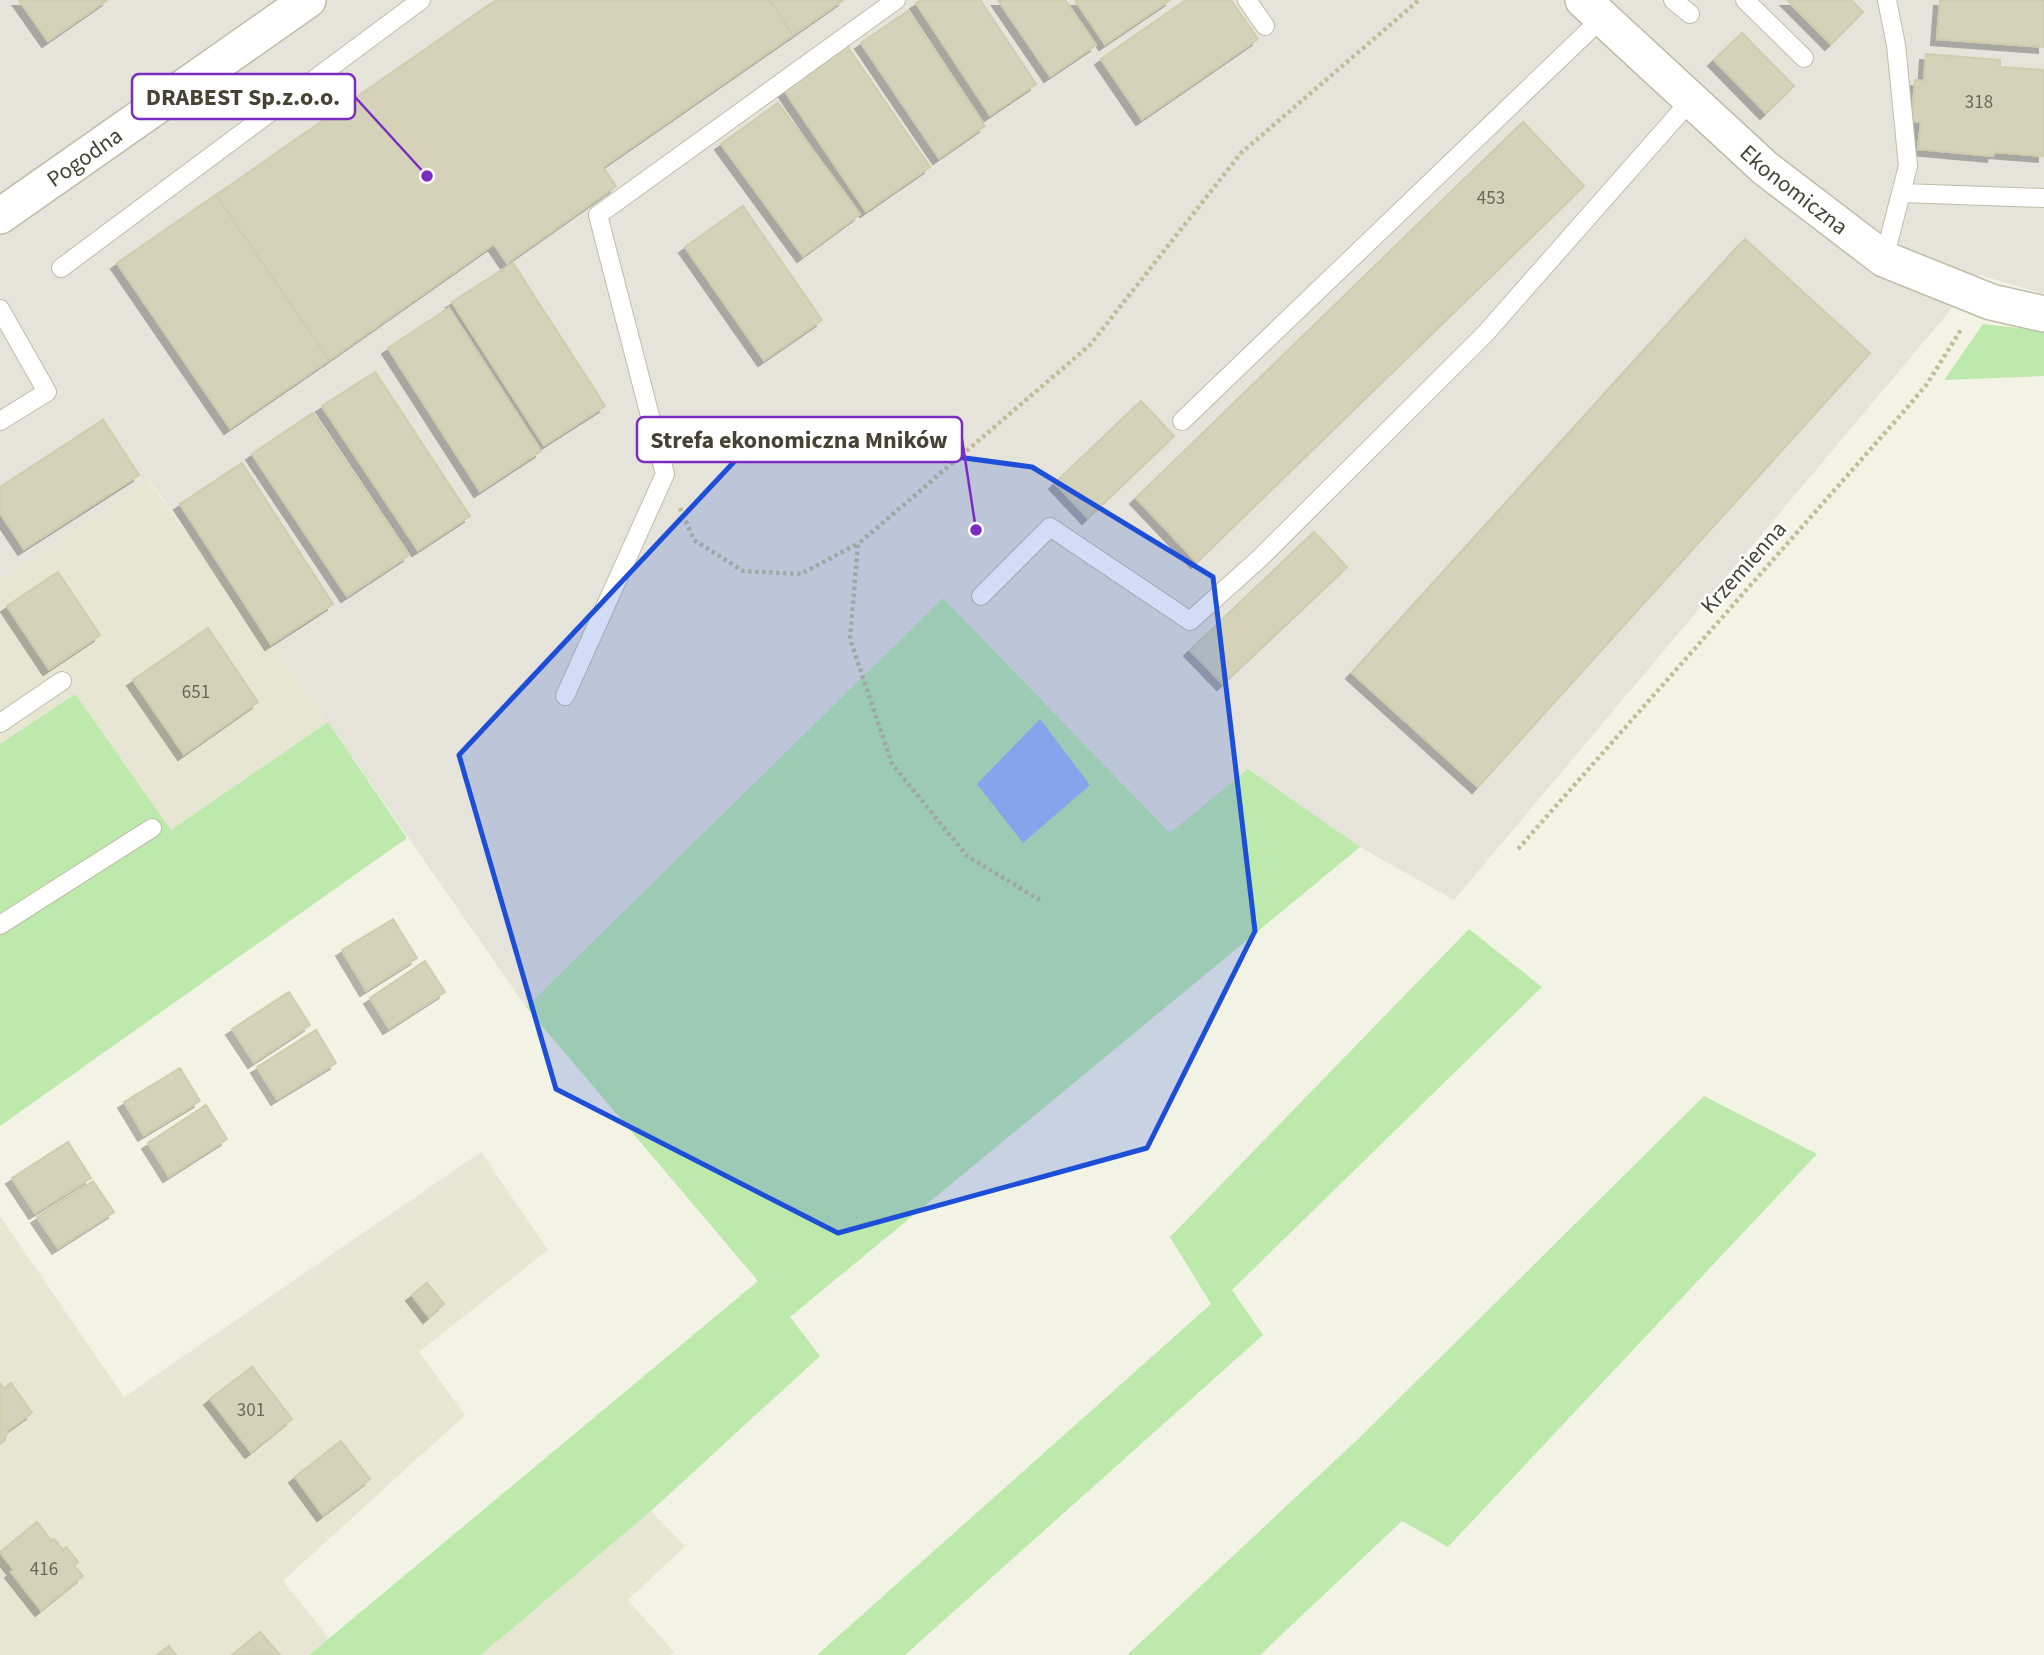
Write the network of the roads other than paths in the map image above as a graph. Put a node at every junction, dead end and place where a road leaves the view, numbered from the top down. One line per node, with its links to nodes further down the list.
1 (308, 0): 15 (street, Pogodna)
2 (421, 0): 17 (lane)
3 (896, 0): 24 (lane)
4 (1247, 0): 10 (lane)
5 (1673, 0): 9 (lane)
6 (1745, 0): 11 (lane)
7 (1887, 0): 13 (lane)
8 (1592, 9): 12 (street, Ekonomiczna); 21 (lane)
9 (1690, 15)
10 (1265, 26)
11 (1804, 58)
12 (1691, 100): 16 (street, Ekonomiczna); 22 (lane)
13 (1902, 193): 14 (lane); 16 (lane)
14 (2044, 198)
15 (0, 216)
16 (1884, 259): 19 (street, Ekonomiczna)
17 (61, 268)
18 (1, 309): 20 (lane)
19 (2044, 314)
20 (0, 421)
21 (1182, 421)
22 (981, 596)
23 (62, 681): 25 (lane)
24 (565, 696)
25 (0, 723)
26 (152, 828): 27 (lane)
27 (0, 925)

